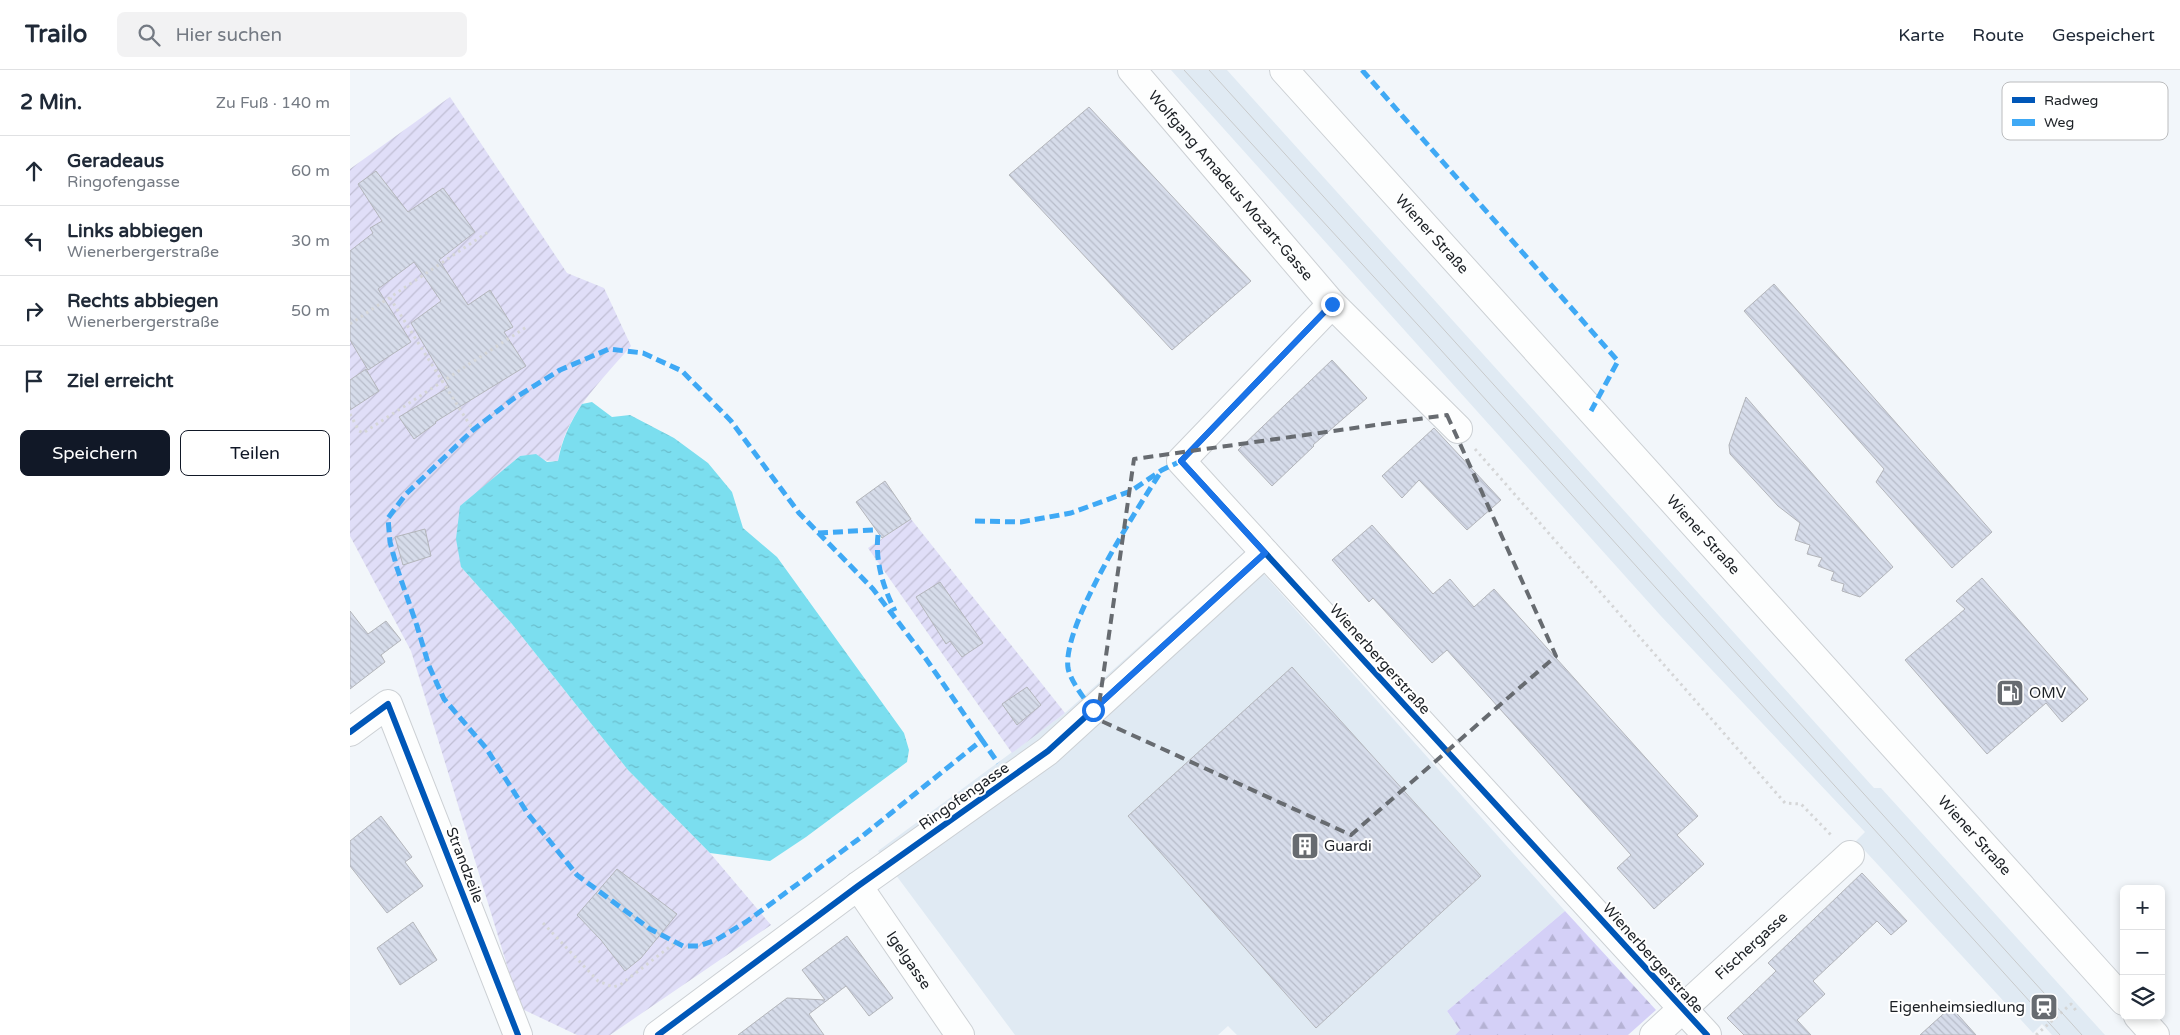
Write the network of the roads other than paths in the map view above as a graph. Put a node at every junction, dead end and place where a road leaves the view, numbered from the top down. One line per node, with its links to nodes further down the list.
1 (1132, 70): 3 (street, Wolfgang Amadeus Mozart-Gasse)
2 (1284, 70): 9 (street, Wiener Straße)
3 (1332, 304): 4 (street, Wolfgang Amadeus Mozart-Gasse); 5 (street, Wienerbergerstraße)
4 (1458, 429)
5 (1265, 553): 8 (street, Ringofengasse); 10 (street, Wienerbergerstraße)
6 (350, 732): 12 (street, Strandzeile)
7 (1850, 855): 10 (street, Fischergasse)
8 (858, 886): 13 (street, Ringofengasse); 14 (street, Igelgasse)
9 (2120, 997)
10 (1683, 1009): 15 (street, Fischergasse); 16 (street, Wienerbergerstraße)
11 (2142, 1020): 17 (street)
12 (518, 1035)
13 (658, 1035)
14 (960, 1035)
15 (1654, 1035)
16 (1707, 1035)
17 (2155, 1035)

